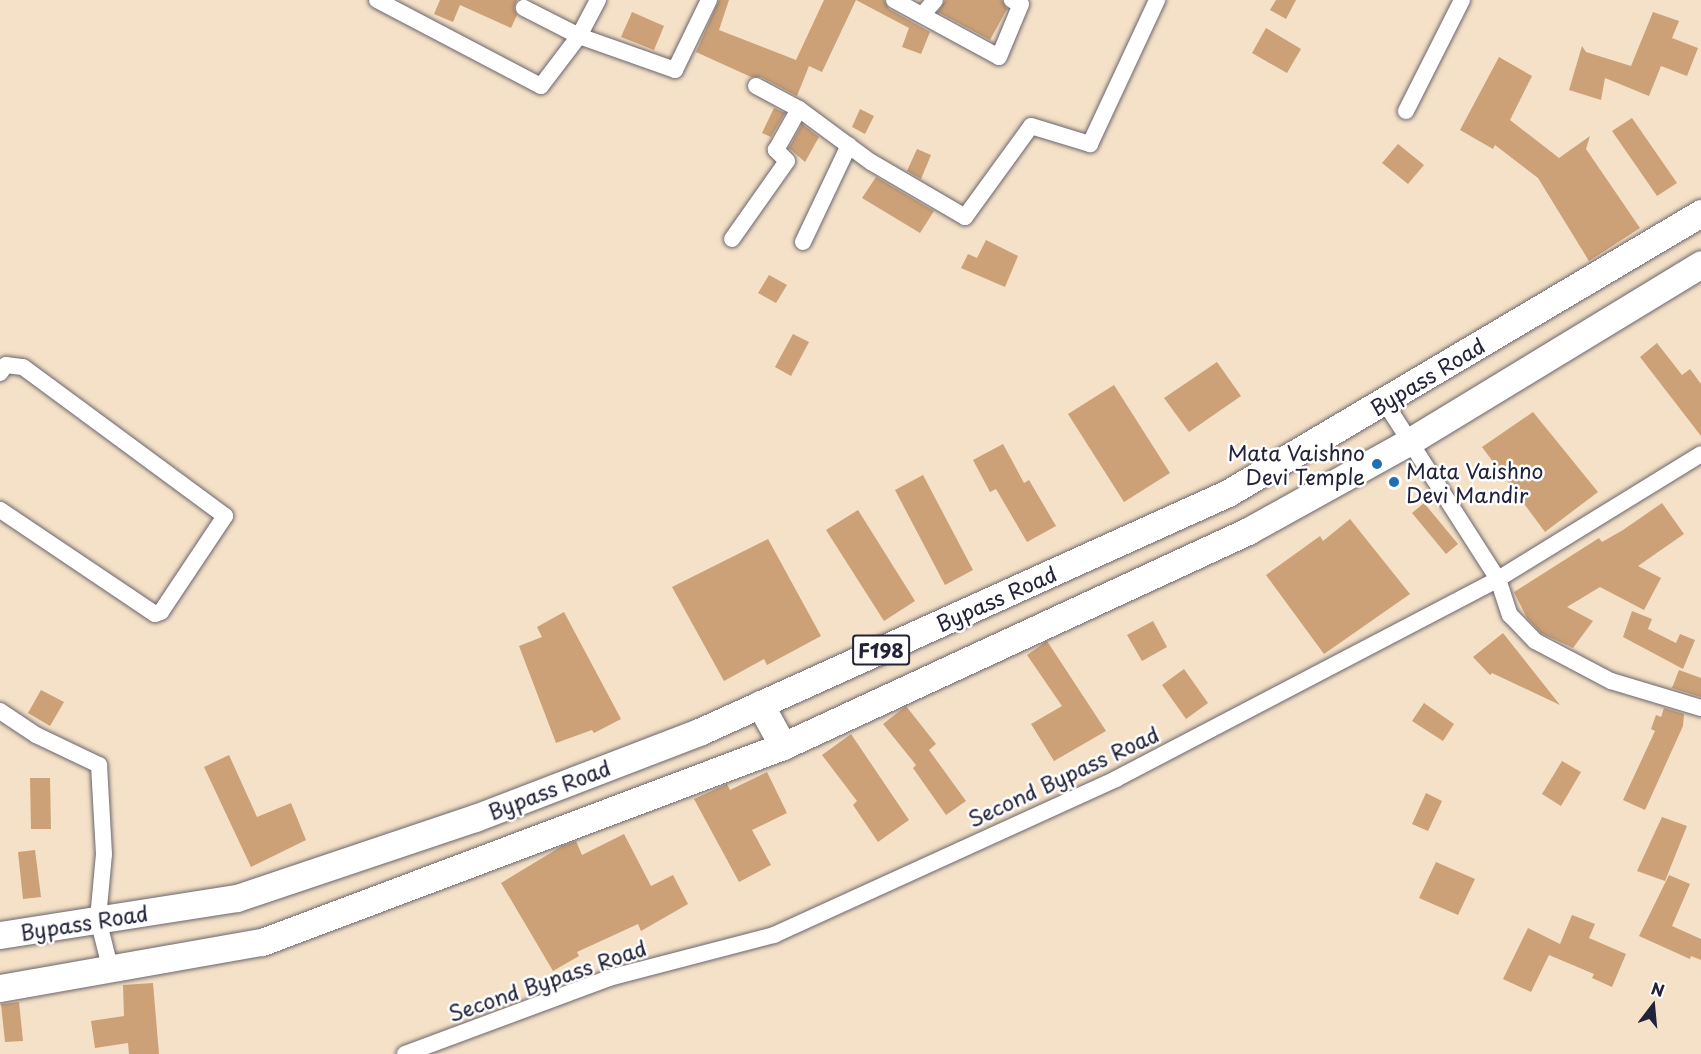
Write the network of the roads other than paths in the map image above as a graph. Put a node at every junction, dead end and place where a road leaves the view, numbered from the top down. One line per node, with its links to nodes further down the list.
1 (377, 0): 11 (street)
2 (598, 0): 11 (street)
3 (709, 0): 11 (street)
4 (894, 0): 10 (street)
5 (935, 0): 10 (street)
6 (1012, 0): 10 (street)
7 (1157, 0): 15 (street)
8 (1462, 0): 14 (street)
9 (524, 8): 11 (street)
10 (923, 14)
11 (579, 36)
12 (756, 86): 13 (street)
13 (799, 109): 15 (street); 17 (street)
14 (1406, 111)
15 (849, 145): 18 (street)
16 (1701, 213): 21 (main road, Bypass Road / F198)
17 (732, 239)
18 (803, 242)
19 (1701, 264): 22 (main road, Bypass Road / F198)
20 (0, 373): 25 (street)
21 (1384, 401): 22 (street); 24 (main road, Bypass Road / F198)
22 (1407, 442): 26 (main road, Bypass Road / F198); 27 (street)
23 (1701, 454): 27 (street, Second Bypass Road)
24 (1228, 493): 26 (main road); 28 (main road, Bypass Road / F198)
25 (0, 510)
26 (1248, 531): 31 (main road, Bypass Road / F198)
27 (1498, 579): 29 (street); 36 (street, Second Bypass Road)
28 (760, 704): 31 (main road); 32 (main road, Bypass Road / F198)
29 (1701, 708)
30 (0, 711): 32 (street)
31 (783, 746): 34 (main road, Bypass Road / F198)
32 (98, 919): 33 (main road, Bypass Road / F198); 34 (street)
33 (0, 935)
34 (111, 971): 35 (main road, Bypass Road / F198)
35 (0, 988)
36 (405, 1054)

